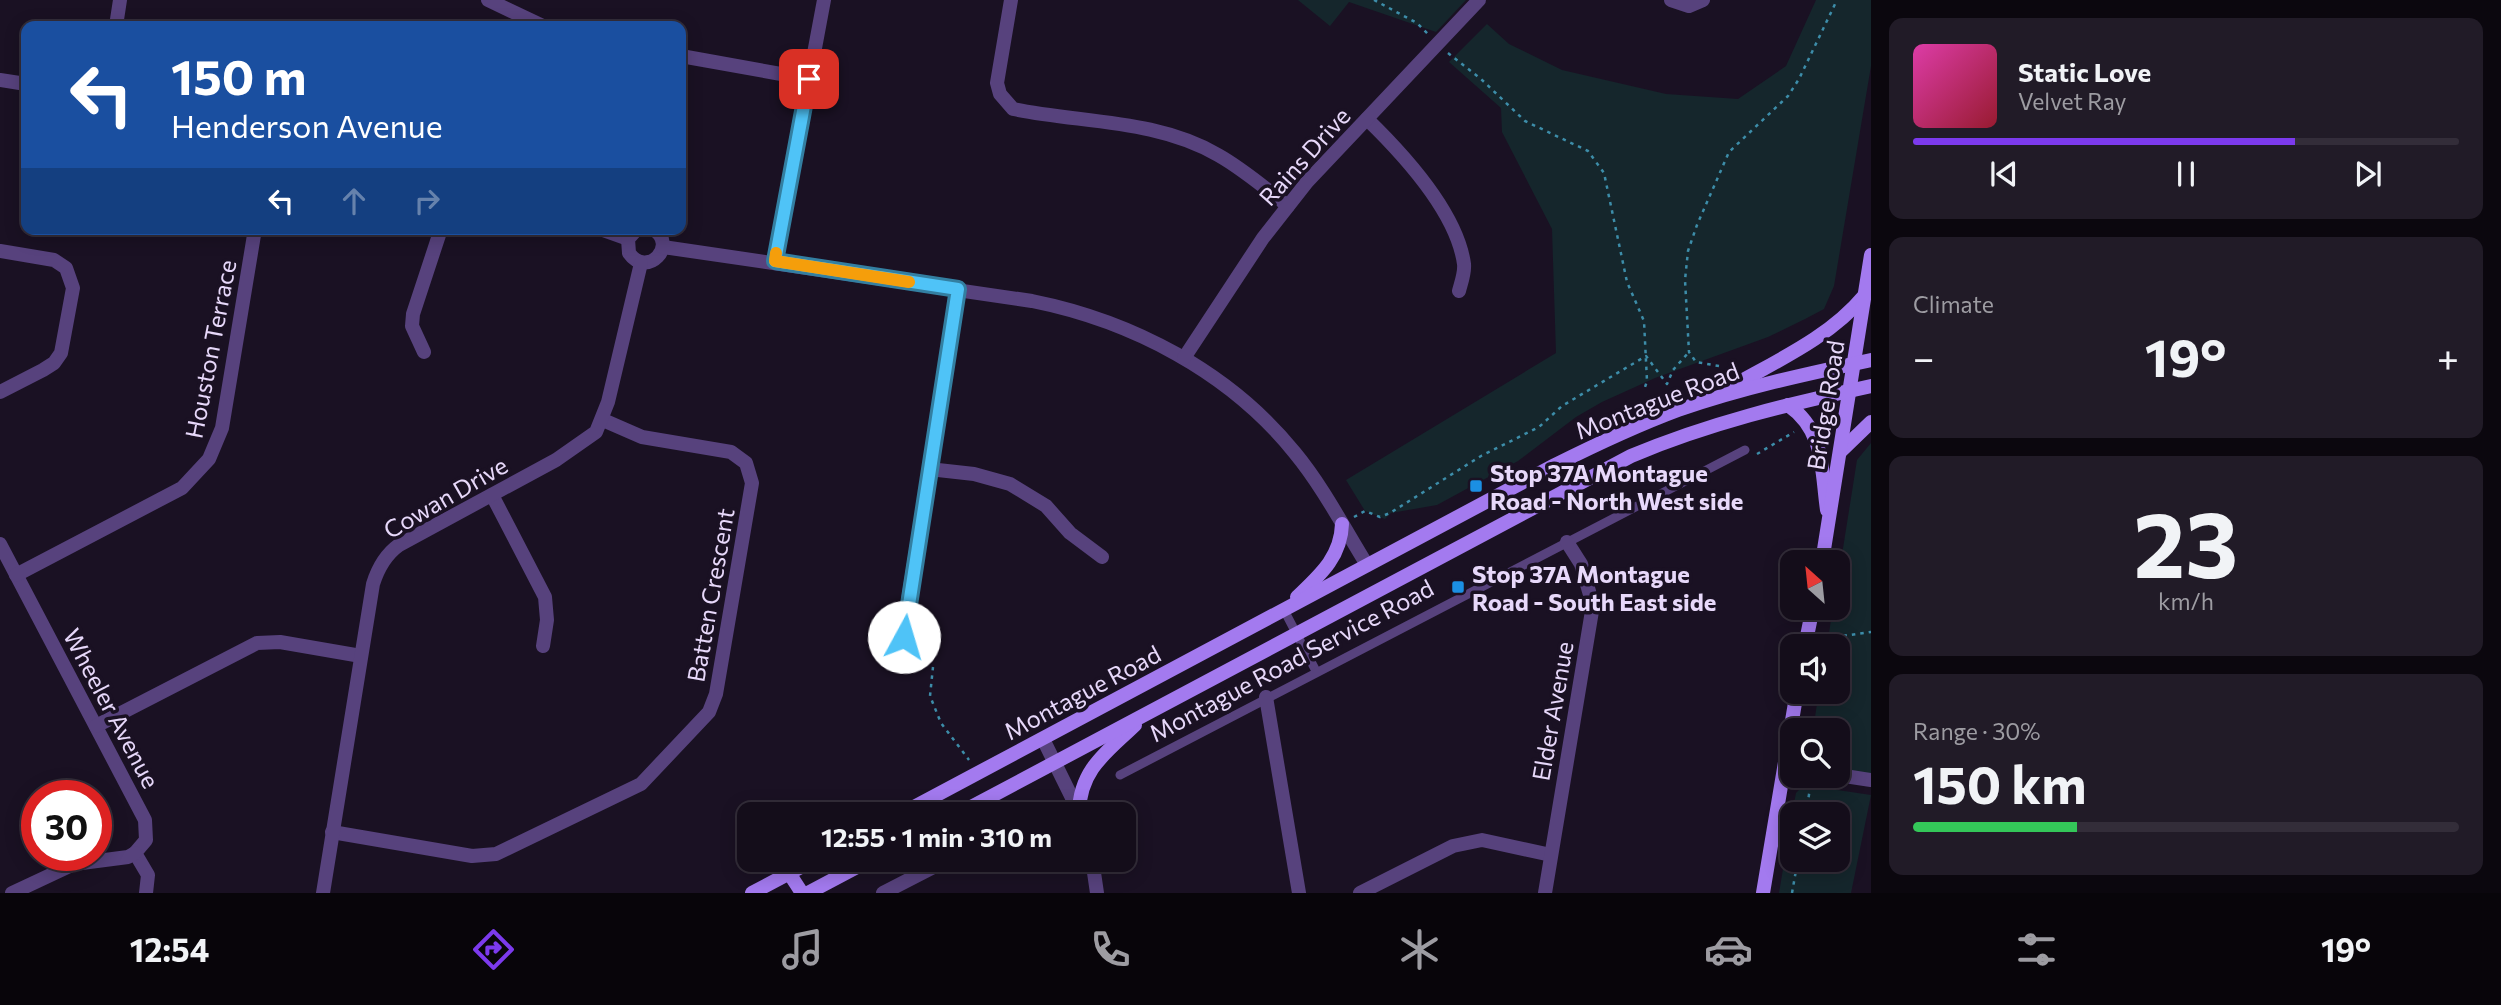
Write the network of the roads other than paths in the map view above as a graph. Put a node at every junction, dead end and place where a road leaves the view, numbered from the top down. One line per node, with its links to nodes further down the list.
1 (120, 0): 8 (street)
2 (488, 0): 9 (street)
3 (824, 0): 11 (street)
4 (1011, 0): 15 (street)
5 (1479, 0): 14 (street, Rains Drive)
6 (1671, 0): 7 (street)
7 (1703, 0)
8 (117, 21)
9 (533, 21)
10 (686, 57): 11 (street)
11 (809, 79): 23 (street)
12 (0, 80): 13 (street)
13 (21, 83)
14 (1367, 120): 15 (street, Rains Drive); 26 (street)
15 (1288, 206): 29 (street, Rains Drive)
16 (254, 235): 50 (street, Houston Terrace)
17 (439, 235): 28 (street)
18 (632, 235): 24 (street)
19 (660, 235): 20 (street)
20 (663, 247): 23 (street); 24 (street)
21 (0, 251): 34 (street)
22 (1871, 255): 27 (main road, Bridge Road)
23 (775, 261): 25 (street)
24 (641, 263): 37 (street, Cowan Drive)
25 (958, 289): 29 (street); 41 (street)
26 (1459, 291)
27 (1865, 295): 31 (main road, Bridge Road); 35 (main road)
28 (424, 352)
29 (1184, 358): 44 (street)
30 (1871, 360): 31 (main road, Montague Road)
31 (1854, 364): 33 (main road, Bridge Road); 35 (main road, Montague Road)
32 (1871, 386): 33 (main road, Montague Road)
33 (1850, 391): 36 (main road, Montague Road); 39 (main road, Bridge Road)
34 (0, 392)
35 (1703, 402): 49 (main road, Montague Road)
36 (1788, 405): 43 (main road); 51 (main road, Montague Road)
37 (603, 420): 42 (street, Cowan Drive); 71 (street, Batten Crescent)
38 (1871, 422): 39 (main road)
39 (1840, 452): 43 (main road, Bridge Road)
40 (1747, 455): 45 (lane, Montague Road Service Road)
41 (929, 469): 48 (street); 56 (street)
42 (492, 495): 54 (street); 55 (street, Cowan Drive)
43 (1829, 522): 47 (main road, Bridge Road)
44 (1342, 524): 49 (street); 52 (main road)
45 (1567, 542): 57 (lane, Montague Road Service Road); 73 (street, Elder Avenue)
46 (0, 544): 50 (street, Wheeler Avenue)
47 (1824, 550)
48 (1102, 557)
49 (1367, 565): 51 (main road); 52 (main road, Montague Road)
50 (16, 575): 60 (street, Wheeler Avenue)
51 (1381, 588): 53 (main road, Montague Road)
52 (1284, 610): 53 (lane); 61 (main road, Montague Road)
53 (1297, 633): 57 (lane); 59 (main road, Montague Road)
54 (543, 646)
55 (361, 656): 60 (street); 71 (street, Cowan Drive)
56 (910, 664)
57 (1316, 671): 58 (lane, Montague Road Service Road)
58 (1266, 697): 63 (lane, Montague Road Service Road); 86 (street)
59 (1149, 712): 62 (main road, Montague Road); 70 (main road)
60 (96, 726): 72 (street, Wheeler Avenue)
61 (1043, 739): 62 (street); 67 (main road, Montague Road)
62 (1055, 762): 68 (main road, Montague Road); 69 (street)
63 (1120, 775)
64 (1850, 777): 65 (street)
65 (1871, 780)
66 (1784, 788): 89 (main road)
67 (924, 802)
68 (980, 802)
69 (1075, 802)
70 (1080, 802)
71 (332, 832): 80 (street, Cowan Drive)
72 (135, 853): 78 (street); 79 (street)
73 (1551, 855): 87 (street); 88 (street, Elder Avenue)
74 (848, 872): 83 (main road)
75 (924, 872): 84 (street)
76 (1094, 872): 85 (street)
77 (789, 873): 81 (main road); 82 (main road)
78 (12, 893)
79 (146, 893)
80 (323, 893)
81 (752, 893)
82 (802, 893)
83 (808, 893)
84 (883, 893)
85 (1097, 893)
86 (1299, 893)
87 (1360, 893)
88 (1545, 893)
89 (1762, 893)

